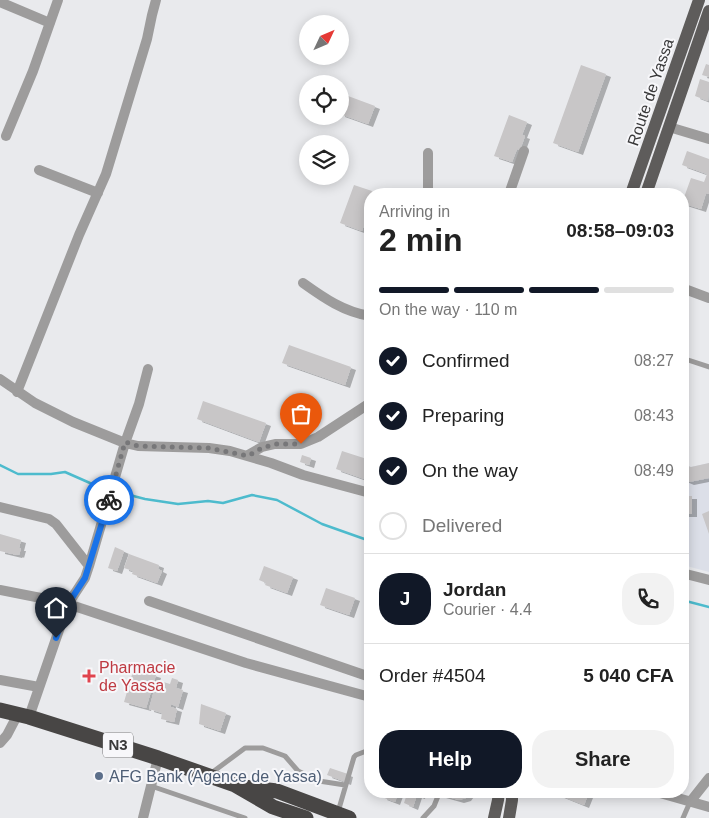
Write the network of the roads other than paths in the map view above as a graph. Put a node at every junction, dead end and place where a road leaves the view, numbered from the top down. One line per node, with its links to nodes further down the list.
1 (58, 0): 6 (street)
2 (156, 0): 17 (street)
3 (699, 0): 15 (main road, Route de Yassa)
4 (0, 2): 6 (street)
5 (709, 10): 7 (main road, Route de Yassa)
6 (50, 23): 8 (street)
7 (669, 127): 9 (street); 16 (main road, Route de Yassa)
8 (6, 136)
9 (709, 139)
10 (524, 151): 14 (street)
11 (428, 153): 13 (street)
12 (39, 170): 17 (street)
13 (428, 188)
14 (511, 188)
15 (633, 188)
16 (648, 188)
17 (98, 193): 26 (street)
18 (303, 283): 21 (street)
19 (689, 291): 20 (street)
20 (709, 298)
21 (364, 315)
22 (689, 360): 23 (lane)
23 (709, 367)
24 (148, 369): 28 (street)
25 (0, 379): 26 (street)
26 (17, 392): 28 (street)
27 (364, 406): 29 (street)
28 (125, 442): 29 (street); 32 (street)
29 (248, 456): 30 (street)
30 (364, 491)
31 (0, 507): 32 (street)
32 (89, 566): 37 (street)
33 (689, 575): 34 (street)
34 (709, 580)
35 (0, 590): 37 (street)
36 (149, 601): 38 (street)
37 (68, 604): 40 (street); 41 (street)
38 (364, 675)
39 (0, 680): 40 (street)
40 (39, 687): 43 (street)
41 (364, 695)
42 (0, 710): 43 (highway, N3)
43 (23, 716): 44 (street); 46 (highway, N3)
44 (0, 743)
45 (364, 752): 50 (lane)
46 (158, 758): 47 (highway, N3); 51 (street)
47 (207, 776): 49 (highway, N3); 50 (lane)
48 (709, 778): 56 (street)
49 (235, 785): 58 (highway, N3); 61 (highway, N3)
50 (345, 785): 58 (lane)
51 (151, 786): 59 (street); 60 (lane)
52 (437, 798): 62 (lane)
53 (498, 798): 63 (main road)
54 (512, 798): 64 (main road)
55 (677, 798): 56 (street)
56 (690, 802): 57 (street); 65 (lane)
57 (709, 807)
58 (343, 816)
59 (143, 818)
60 (245, 818)
61 (306, 818)
62 (423, 818)
63 (494, 818)
64 (509, 818)
65 (683, 818)

